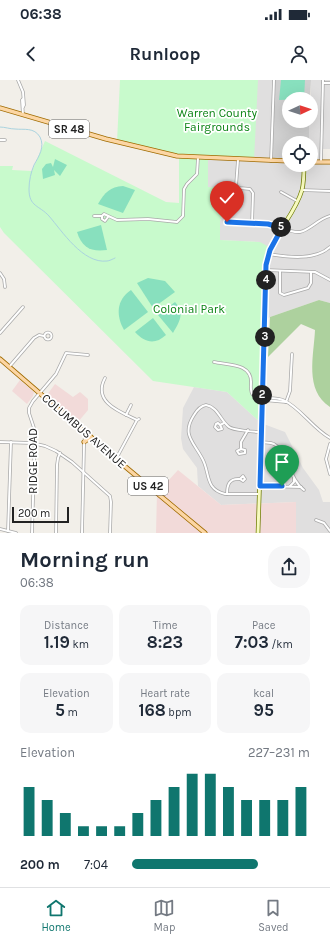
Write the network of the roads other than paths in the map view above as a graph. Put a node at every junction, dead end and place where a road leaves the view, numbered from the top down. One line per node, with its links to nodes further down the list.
1 (18, 80): 6 (street)
2 (274, 80): 11 (street)
3 (323, 82): 4 (street); 13 (street)
4 (330, 83)
5 (0, 108): 6 (main road, SR 48)
6 (23, 115): 9 (main road, SR 48)
7 (0, 140): 8 (street)
8 (5, 140)
9 (198, 158): 10 (main road, SR 48); 23 (street)
10 (238, 160): 11 (main road, SR 48); 25 (street)
11 (271, 161): 12 (main road, SR 48)
12 (282, 161)
13 (321, 162): 14 (main road)
14 (330, 162)
15 (303, 172): 16 (street)
16 (302, 190): 17 (street); 19 (street)
17 (330, 191)
18 (281, 192): 19 (street)
19 (297, 201): 26 (street)
20 (94, 216): 21 (street)
21 (102, 216): 23 (street); 23 (street)
22 (330, 216): 26 (street)
23 (108, 217)
24 (226, 222): 25 (street)
25 (252, 224): 26 (street)
26 (282, 228): 28 (street)
27 (330, 248): 28 (street)
28 (268, 254): 29 (street)
29 (266, 270): 30 (street); 45 (street)
30 (280, 271): 31 (street); 31 (street)
31 (311, 272): 33 (street)
32 (0, 273): 34 (street)
33 (330, 280)
34 (5, 286)
35 (23, 307): 36 (street)
36 (0, 333)
37 (44, 336): 42 (street)
38 (292, 354): 46 (street)
39 (88, 355): 44 (street, RIDGE ROAD)
40 (0, 360): 42 (main road, COLUMBUS AVENUE / US 42)
41 (214, 362): 45 (street)
42 (9, 367): 44 (main road, COLUMBUS AVENUE / US 42)
43 (105, 378): 48 (street)
44 (40, 393): 53 (main road, COLUMBUS AVENUE / US 42); 60 (street, RIDGE ROAD)
45 (262, 398): 46 (street); 52 (street)
46 (286, 402): 55 (street)
47 (131, 406): 48 (street)
48 (126, 415): 64 (street)
49 (224, 422): 50 (street); 51 (street); 73 (street)
50 (220, 425)
51 (248, 430): 52 (street); 62 (street)
52 (261, 432): 59 (street)
53 (86, 433): 54 (main road, COLUMBUS AVENUE / US 42); 58 (street)
54 (91, 437): 58 (main road); 64 (main road, COLUMBUS AVENUE / US 42)
55 (330, 438)
56 (0, 442): 57 (street)
57 (11, 442): 60 (street); 77 (street)
58 (84, 442): 65 (street)
59 (260, 442): 67 (street); 69 (street)
60 (34, 444): 63 (street); 80 (street, RIDGE ROAD)
61 (330, 444): 66 (street)
62 (241, 449)
63 (60, 453): 65 (street); 81 (street)
64 (116, 459): 84 (main road, COLUMBUS AVENUE / US 42)
65 (83, 472): 82 (street); 83 (street)
66 (330, 474)
67 (293, 475): 70 (street); 71 (street)
68 (240, 479): 73 (street)
69 (260, 486): 70 (street); 74 (street)
70 (290, 486): 71 (street)
71 (301, 487): 72 (street)
72 (304, 490)
73 (227, 494): 74 (street)
74 (259, 494): 85 (street)
75 (316, 520): 78 (street)
76 (0, 529): 77 (street)
77 (8, 531): 79 (street)
78 (330, 531)
79 (16, 533)
80 (32, 533)
81 (56, 533)
82 (82, 533)
83 (110, 533)
84 (205, 533)
85 (258, 533)

